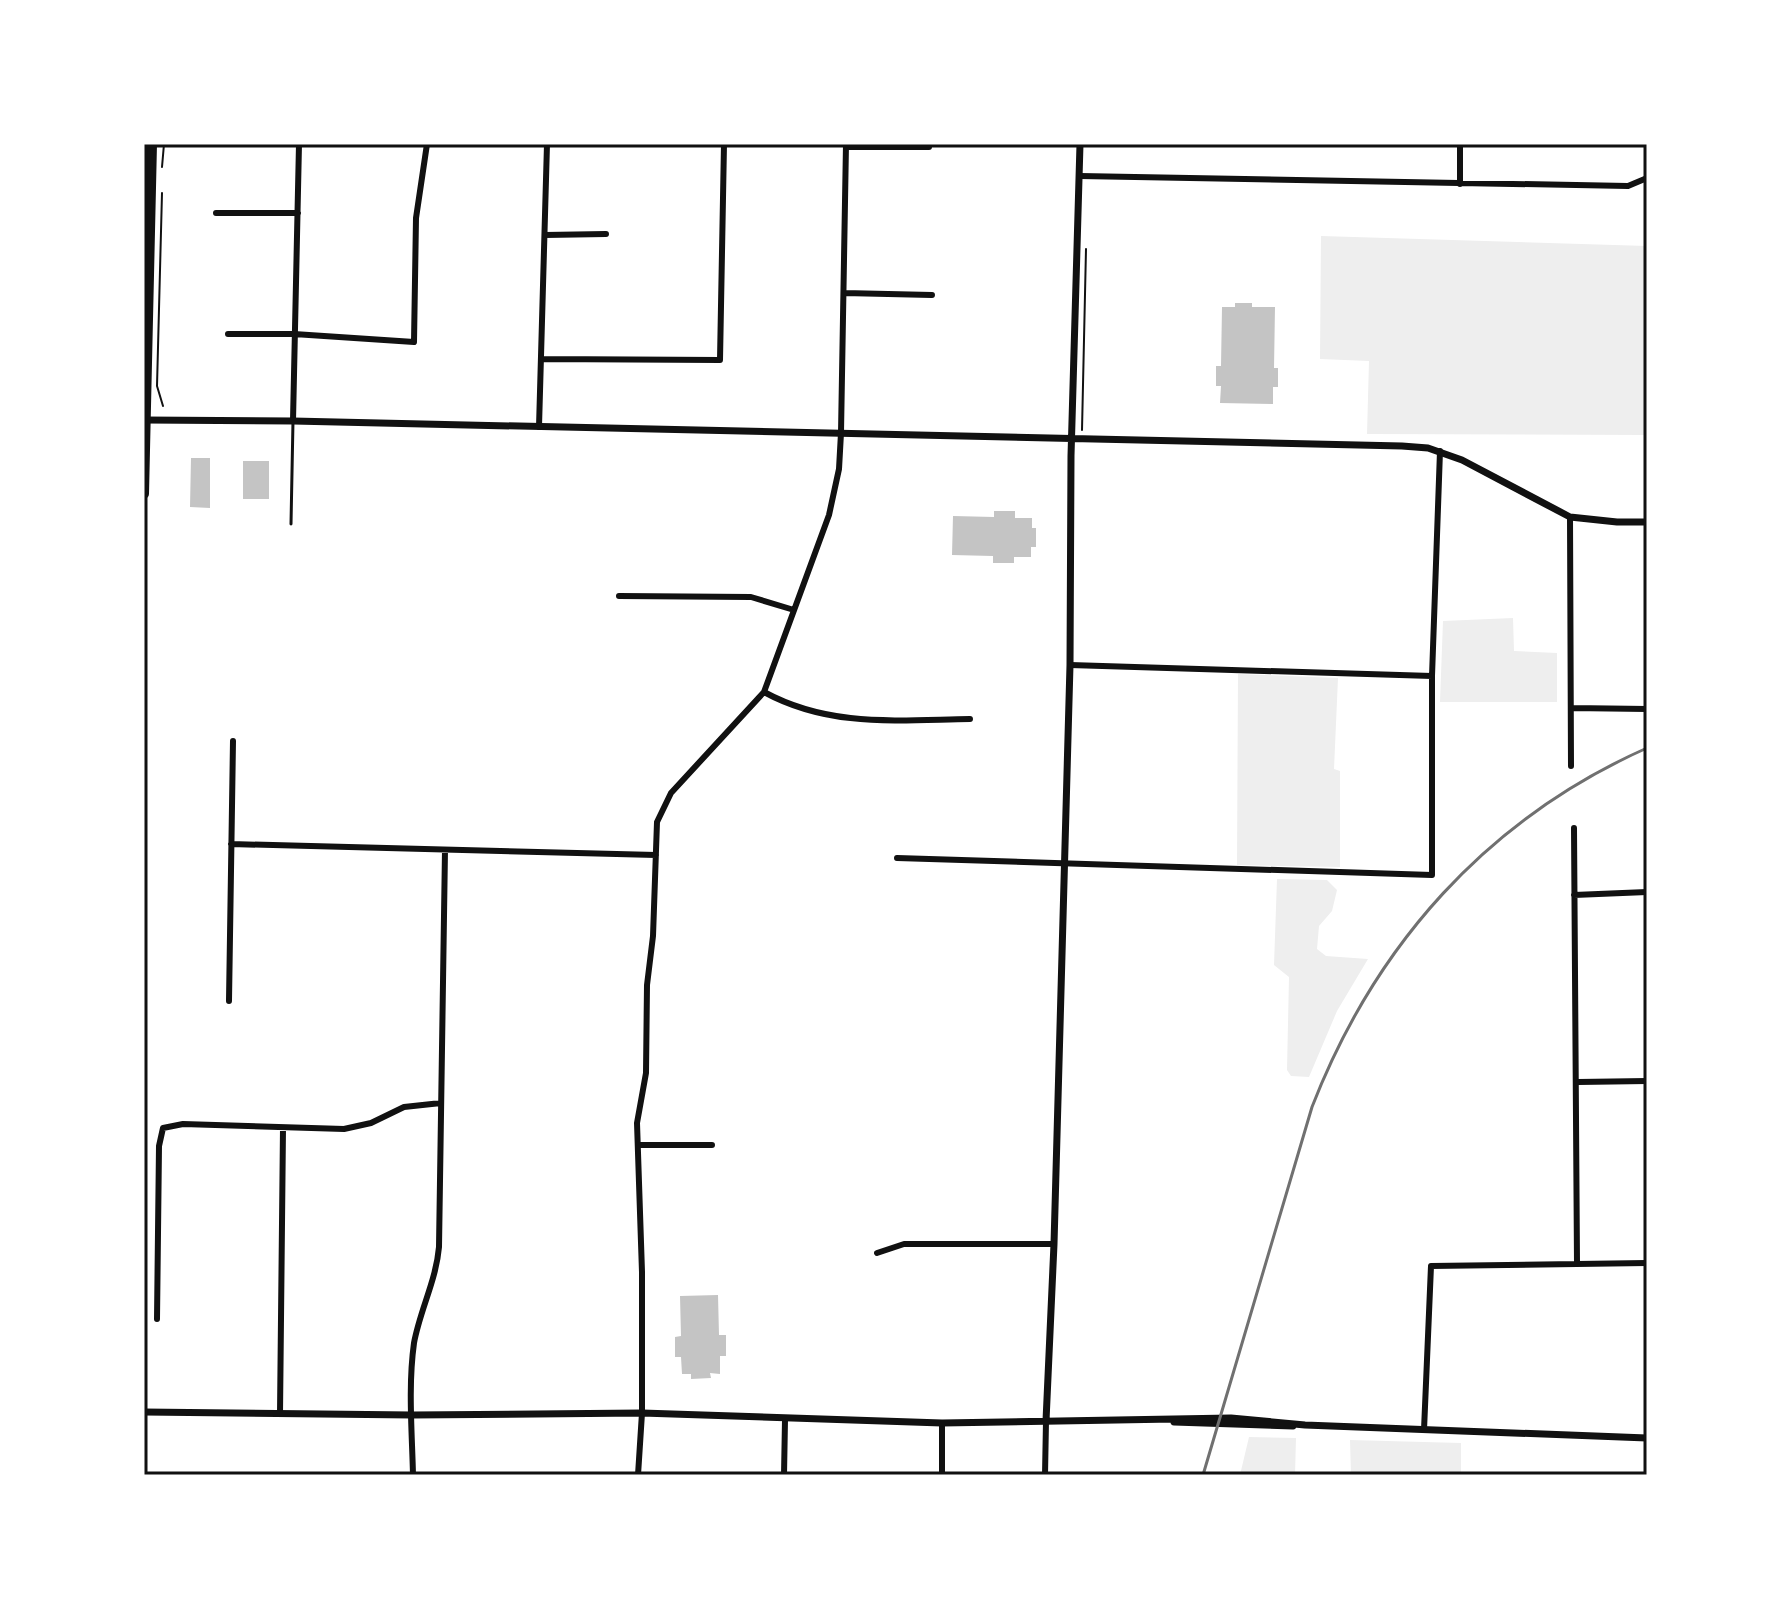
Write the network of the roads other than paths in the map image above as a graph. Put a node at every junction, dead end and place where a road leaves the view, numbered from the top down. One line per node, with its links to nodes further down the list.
1 (152, 144): 22 (highway)
2 (299, 144): 14 (street)
3 (427, 144): 20 (street)
4 (547, 144): 16 (street)
5 (724, 144): 21 (street)
6 (1080, 144): 10 (street)
7 (1460, 144): 12 (street)
8 (846, 146): 9 (street); 17 (street)
9 (929, 147)
10 (1080, 176): 12 (street); 26 (street)
11 (1647, 178): 12 (street)
12 (1460, 184)
13 (216, 213): 14 (street)
14 (298, 213): 20 (street)
15 (606, 234): 16 (street)
16 (545, 235): 21 (street)
17 (844, 293): 18 (street); 25 (street)
18 (932, 295)
19 (228, 334): 20 (street)
20 (294, 334): 23 (street)
21 (541, 359): 24 (street)
22 (145, 420): 23 (street); 28 (highway)
23 (293, 421): 24 (street); 31 (lane)
24 (539, 427): 25 (street)
25 (841, 433): 26 (street); 33 (street)
26 (1072, 438): 27 (street); 34 (street)
27 (1440, 451): 29 (street); 35 (street)
28 (144, 494)
29 (1570, 517): 30 (street); 37 (street)
30 (1647, 522)
31 (291, 524)
32 (619, 596): 33 (street)
33 (794, 610): 36 (street)
34 (1070, 665): 35 (street); 47 (street)
35 (1432, 676): 47 (street)
36 (764, 692): 39 (street); 45 (street)
37 (1571, 708): 38 (street); 41 (street)
38 (1647, 709)
39 (970, 719)
40 (233, 741): 43 (street)
41 (1571, 766)
42 (1574, 828): 49 (street)
43 (231, 844): 44 (street); 50 (street)
44 (445, 850): 45 (street); 53 (street)
45 (656, 855): 55 (street)
46 (897, 858): 47 (street)
47 (1065, 863): 57 (street)
48 (1647, 892): 49 (street)
49 (1574, 895): 52 (street)
50 (229, 1001)
51 (1647, 1081): 52 (street)
52 (1578, 1082): 59 (street)
53 (441, 1103): 54 (street); 65 (street)
54 (283, 1128): 61 (street); 64 (street)
55 (638, 1145): 56 (street); 63 (street)
56 (712, 1145)
57 (1054, 1244): 58 (street); 67 (street)
58 (877, 1253)
59 (1577, 1263): 60 (street); 69 (street)
60 (1647, 1263)
61 (157, 1319)
62 (144, 1412): 64 (street)
63 (642, 1413): 65 (street); 66 (street); 72 (street)
64 (280, 1414): 65 (street)
65 (412, 1415): 71 (street)
66 (785, 1420): 68 (street); 73 (street)
67 (1046, 1421): 68 (street); 69 (street); 75 (street)
68 (942, 1423): 74 (street)
69 (1424, 1430): 70 (street)
70 (1647, 1438)
71 (413, 1475)
72 (638, 1475)
73 (784, 1475)
74 (942, 1475)
75 (1045, 1475)

